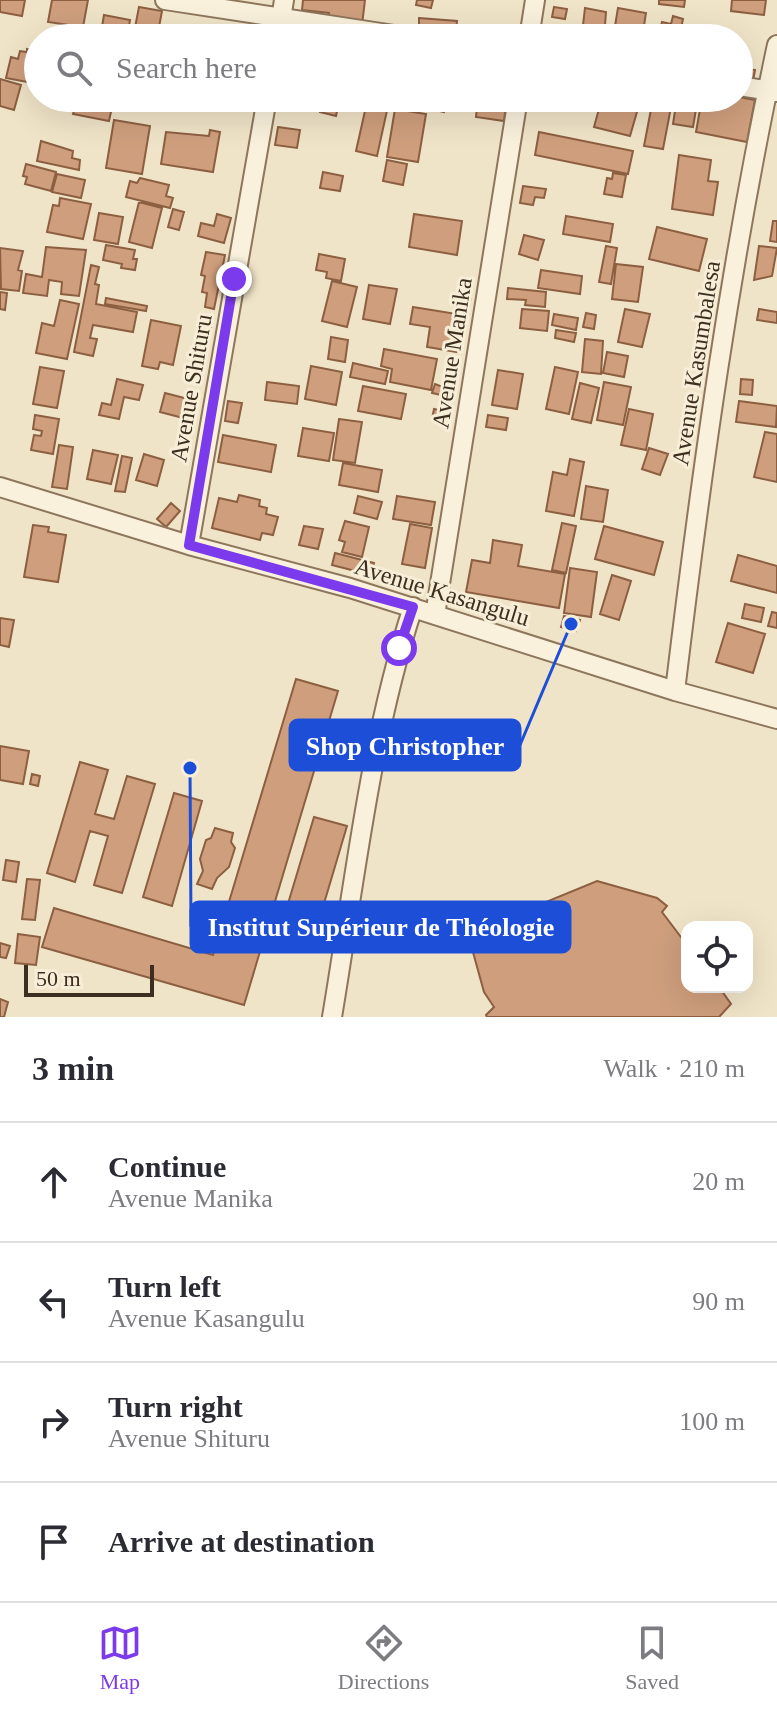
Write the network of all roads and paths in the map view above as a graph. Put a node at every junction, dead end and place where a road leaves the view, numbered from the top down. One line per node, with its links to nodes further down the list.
1 (165, 0): 4 (street)
2 (284, 0): 4 (street)
3 (535, 0): 7 (street)
4 (281, 19): 5 (street); 6 (street)
5 (280, 24)
6 (316, 24)
7 (531, 24)
8 (777, 45): 9 (street, Avenue Kasumbalesa)
9 (772, 90): 16 (street, Avenue Kasumbalesa)
10 (265, 112): 13 (street, Avenue Shituru)
11 (516, 112): 15 (street, Avenue Manika)
12 (0, 487): 13 (street, Avenue Kasangulu)
13 (189, 545): 14 (street, Avenue Kasangulu)
14 (413, 607): 15 (street, Avenue Kasangulu); 18 (street)
15 (435, 615): 16 (street, Avenue Kasangulu)
16 (675, 691): 17 (street, Avenue Kasangulu)
17 (777, 719)
18 (332, 1017)

